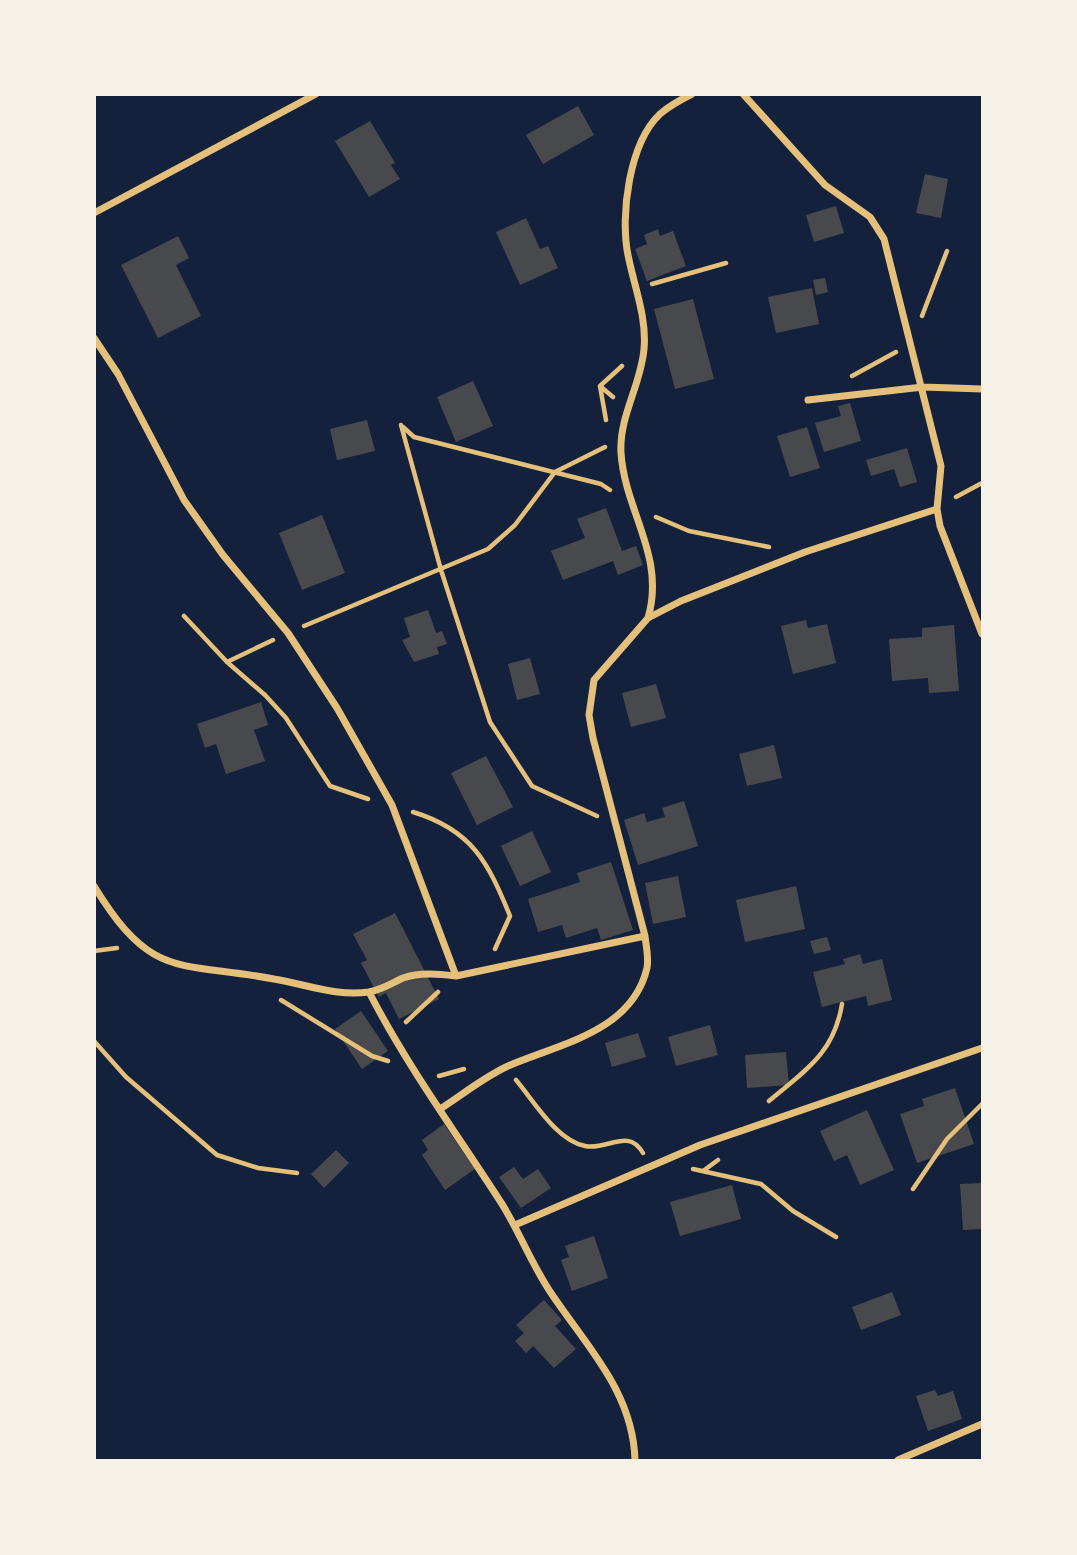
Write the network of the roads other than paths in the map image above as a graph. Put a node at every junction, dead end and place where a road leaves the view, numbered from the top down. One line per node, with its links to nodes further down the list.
1 (316, 94): 4 (street)
2 (692, 94): 10 (street)
3 (743, 94): 6 (street)
4 (94, 213)
5 (94, 338): 14 (street)
6 (923, 387): 7 (street); 8 (street); 9 (street)
7 (982, 389)
8 (808, 400)
9 (937, 509): 10 (street); 11 (street)
10 (648, 618): 13 (street)
11 (982, 634)
12 (94, 886): 15 (street)
13 (645, 936): 14 (street); 17 (street)
14 (456, 976): 15 (street)
15 (369, 992): 17 (street)
16 (982, 1048): 18 (street)
17 (440, 1109): 18 (street)
18 (515, 1225): 20 (street)
19 (982, 1424): 21 (street)
20 (635, 1461)
21 (898, 1461)

